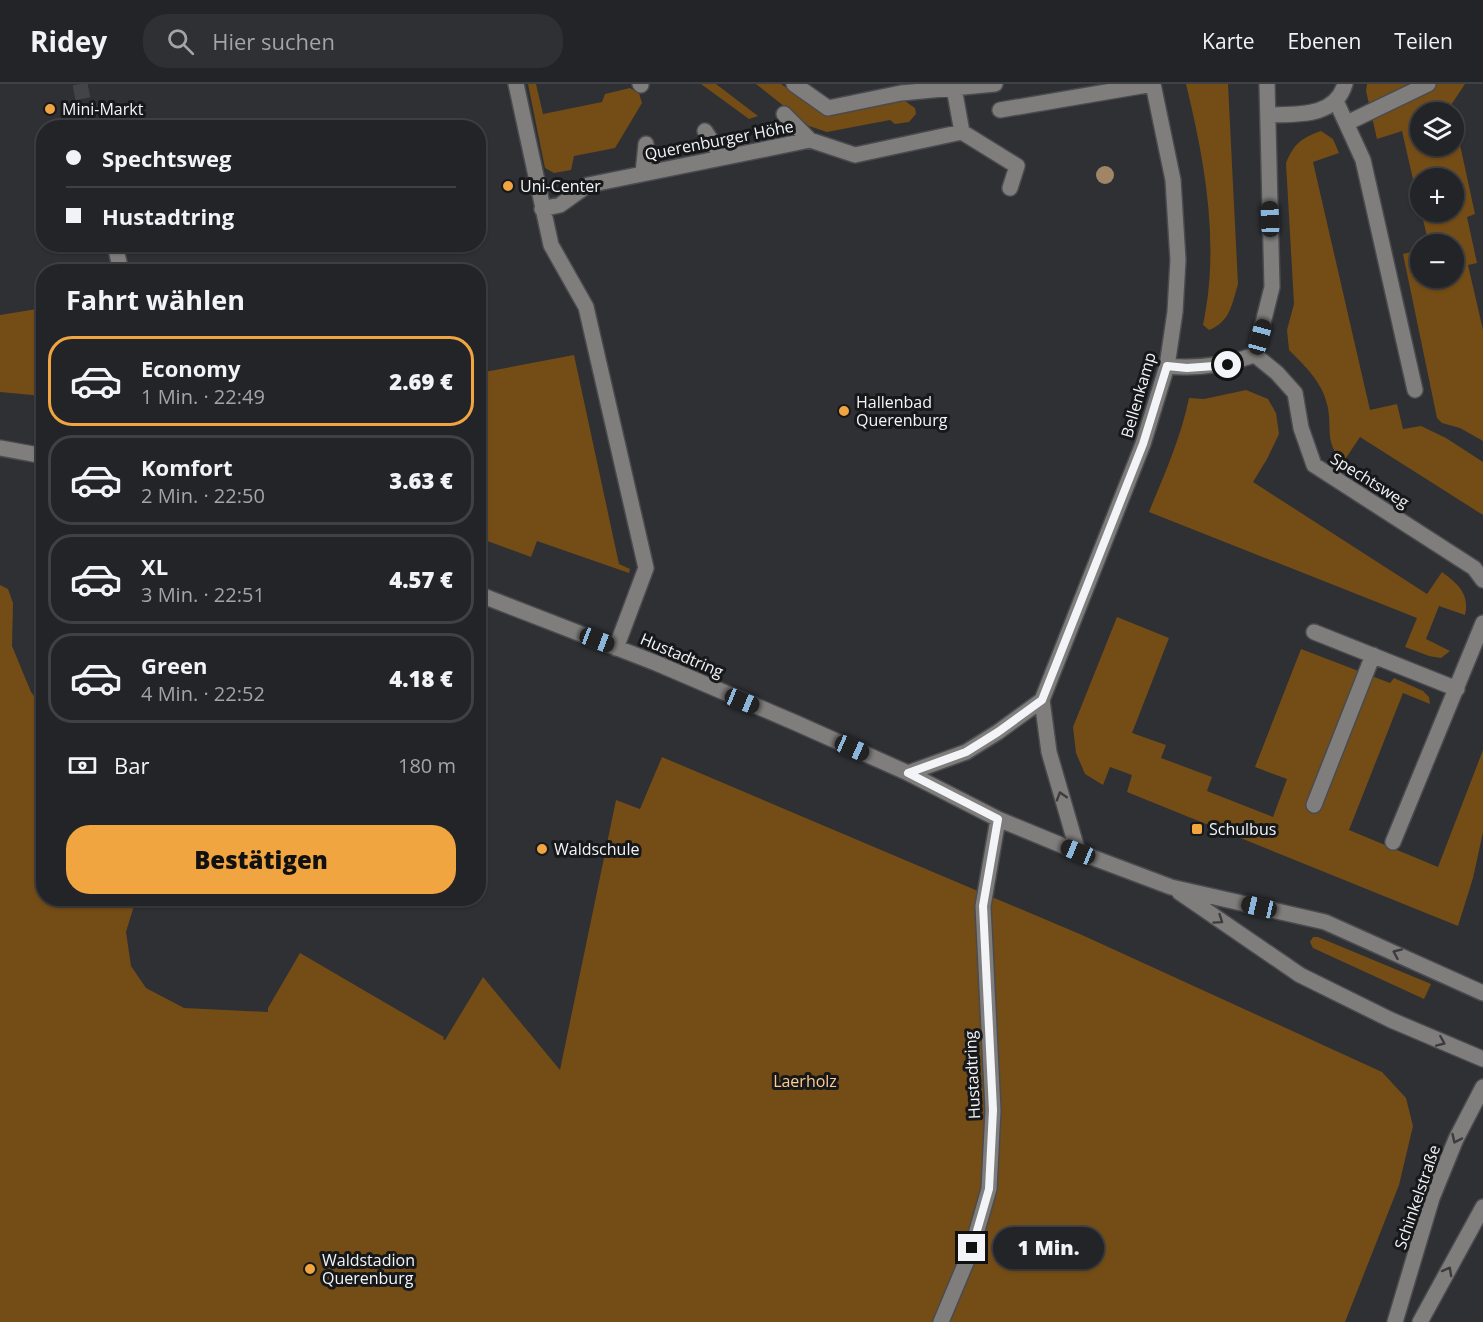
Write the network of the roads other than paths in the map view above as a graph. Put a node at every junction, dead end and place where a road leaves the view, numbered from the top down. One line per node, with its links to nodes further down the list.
1 (516, 84): 21 (street)
2 (794, 84): 8 (street)
3 (1153, 84): 10 (street); 23 (street, Bellenkamp)
4 (1267, 84): 12 (street)
5 (1345, 84): 9 (street)
6 (1428, 84): 13 (street)
7 (988, 85): 8 (street)
8 (954, 88): 15 (street)
9 (1336, 100): 12 (street); 13 (street)
10 (1000, 110)
11 (784, 114): 16 (street)
12 (1268, 115): 22 (street)
13 (1347, 123): 24 (street)
14 (705, 130): 18 (street)
15 (962, 132): 16 (street, Querenburger Höhe); 20 (street)
16 (810, 140): 18 (street, Querenburger Höhe)
17 (646, 144): 19 (street)
18 (722, 157): 19 (street, Querenburger Höhe)
19 (643, 173): 21 (street, Querenburger Höhe)
20 (1010, 188)
21 (542, 209): 31 (street)
22 (1255, 356): 23 (street); 27 (street, Spechtsweg)
23 (1167, 366): 34 (street, Bellenkamp)
24 (1415, 390)
25 (0, 448): 26 (street)
26 (36, 455)
27 (1483, 580)
28 (486, 597): 31 (street, Hustadtring)
29 (1483, 623): 33 (street)
30 (1314, 632): 32 (street)
31 (616, 648): 35 (street, Hustadtring)
32 (1373, 655): 33 (street); 36 (street)
33 (1457, 689): 38 (street)
34 (1042, 700): 35 (street); 39 (street, Bellenkamp, one-way to 34)
35 (908, 773): 37 (street, Hustadtring)
36 (1314, 804)
37 (998, 819): 39 (street, Hustadtring); 45 (street, Hustadtring)
38 (1393, 842)
39 (1078, 852): 40 (street, Hustadtring)
40 (1171, 886): 41 (street, Hustadtring, one-way to 40); 42 (street, Hustadtring, one-way to 42)
41 (1483, 993)
42 (1483, 1059)
43 (1483, 1087): 46 (street, Schinkelstraße, one-way to 46)
44 (1483, 1208): 47 (street, one-way to 44)
45 (941, 1322)
46 (1395, 1322)
47 (1420, 1322)

